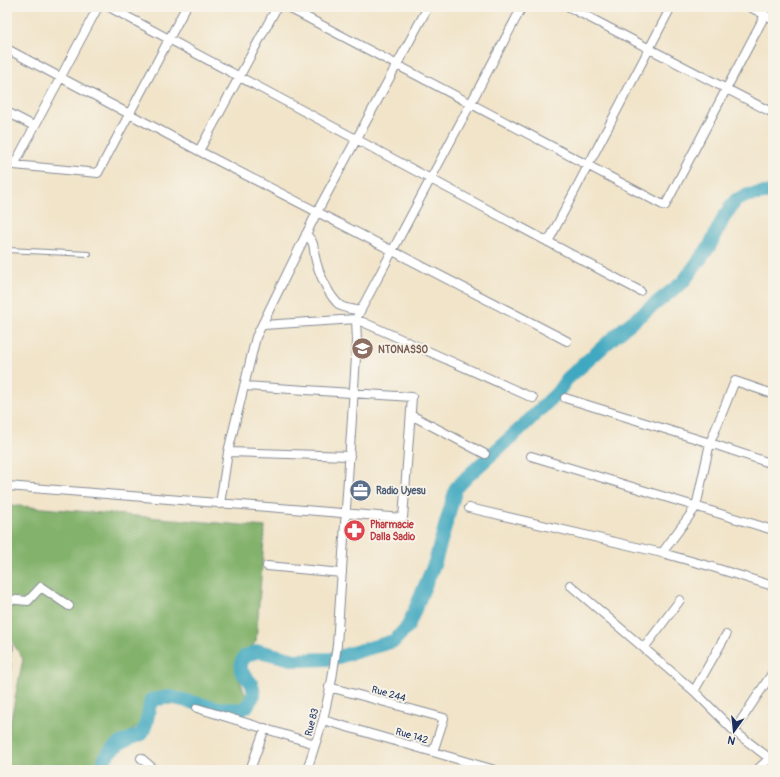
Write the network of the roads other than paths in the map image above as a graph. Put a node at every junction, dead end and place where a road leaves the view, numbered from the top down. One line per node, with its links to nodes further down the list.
1 (98, 7): 17 (street)
2 (109, 7): 13 (street)
3 (186, 7): 13 (street)
4 (278, 7): 18 (street)
5 (287, 7): 16 (street)
6 (428, 7): 16 (street)
7 (522, 7): 20 (street)
8 (569, 7): 14 (street)
9 (671, 7): 14 (street)
10 (750, 7): 11 (street)
11 (765, 15): 12 (street); 19 (street)
12 (773, 19)
13 (169, 39): 18 (street); 23 (street)
14 (649, 48): 19 (street); 28 (street)
15 (7, 49): 17 (street)
16 (397, 64): 20 (street); 25 (street)
17 (61, 77): 23 (street); 24 (street)
18 (240, 77): 25 (street); 26 (street)
19 (726, 88): 22 (street); 28 (street)
20 (471, 103): 28 (street); 29 (street)
21 (7, 112): 24 (street)
22 (773, 113)
23 (129, 114): 26 (street); 27 (street)
24 (34, 126): 27 (street)
25 (356, 139): 29 (street); 30 (street)
26 (200, 152): 30 (street)
27 (11, 164)
28 (588, 165): 32 (street)
29 (430, 179): 32 (street); 34 (street)
30 (317, 212): 31 (street); 34 (street)
31 (306, 234): 37 (street); 39 (street)
32 (548, 242): 36 (street)
33 (7, 250): 35 (lane)
34 (392, 251): 37 (street); 40 (street)
35 (89, 254)
36 (640, 291)
37 (360, 311): 38 (street)
38 (356, 319): 39 (street); 42 (street, Rue 83); 44 (street)
39 (263, 325): 41 (street)
40 (567, 341)
41 (244, 386): 42 (street); 48 (street)
42 (354, 393): 46 (street); 50 (street, Rue 83)
43 (773, 394): 47 (street)
44 (533, 398)
45 (565, 398): 47 (street)
46 (411, 415): 49 (street); 57 (street)
47 (710, 443): 52 (street); 55 (street)
48 (228, 452): 50 (street); 54 (street)
49 (485, 454)
50 (350, 456): 57 (street, Rue 83)
51 (532, 456): 55 (street)
52 (773, 464)
53 (7, 486): 54 (street)
54 (220, 504): 57 (street)
55 (696, 507): 58 (street); 59 (street)
56 (470, 508): 59 (street)
57 (346, 514): 61 (street, Rue 83)
58 (773, 530)
59 (662, 553): 63 (street)
60 (267, 566): 61 (street)
61 (342, 573): 72 (street, Rue 83)
62 (570, 585): 69 (street)
63 (773, 586)
64 (7, 599): 66 (street)
65 (680, 600): 69 (street)
66 (69, 606)
67 (726, 635): 73 (street)
68 (7, 643): 71 (street)
69 (644, 648): 73 (street)
70 (773, 672): 77 (street)
71 (7, 674)
72 (331, 683): 75 (street, Rue 83); 79 (street, Rue 244)
73 (694, 691): 77 (street)
74 (197, 708): 76 (street)
75 (323, 720): 78 (street, Rue 83); 79 (street, Rue 142)
76 (265, 728): 78 (street); 83 (street)
77 (734, 731): 81 (street)
78 (315, 744): 84 (street, Rue 83)
79 (433, 752): 85 (street, Rue 142)
80 (141, 758): 82 (street)
81 (772, 758): 86 (street)
82 (155, 770)
83 (250, 770)
84 (307, 770)
85 (495, 770)
86 (757, 770)

